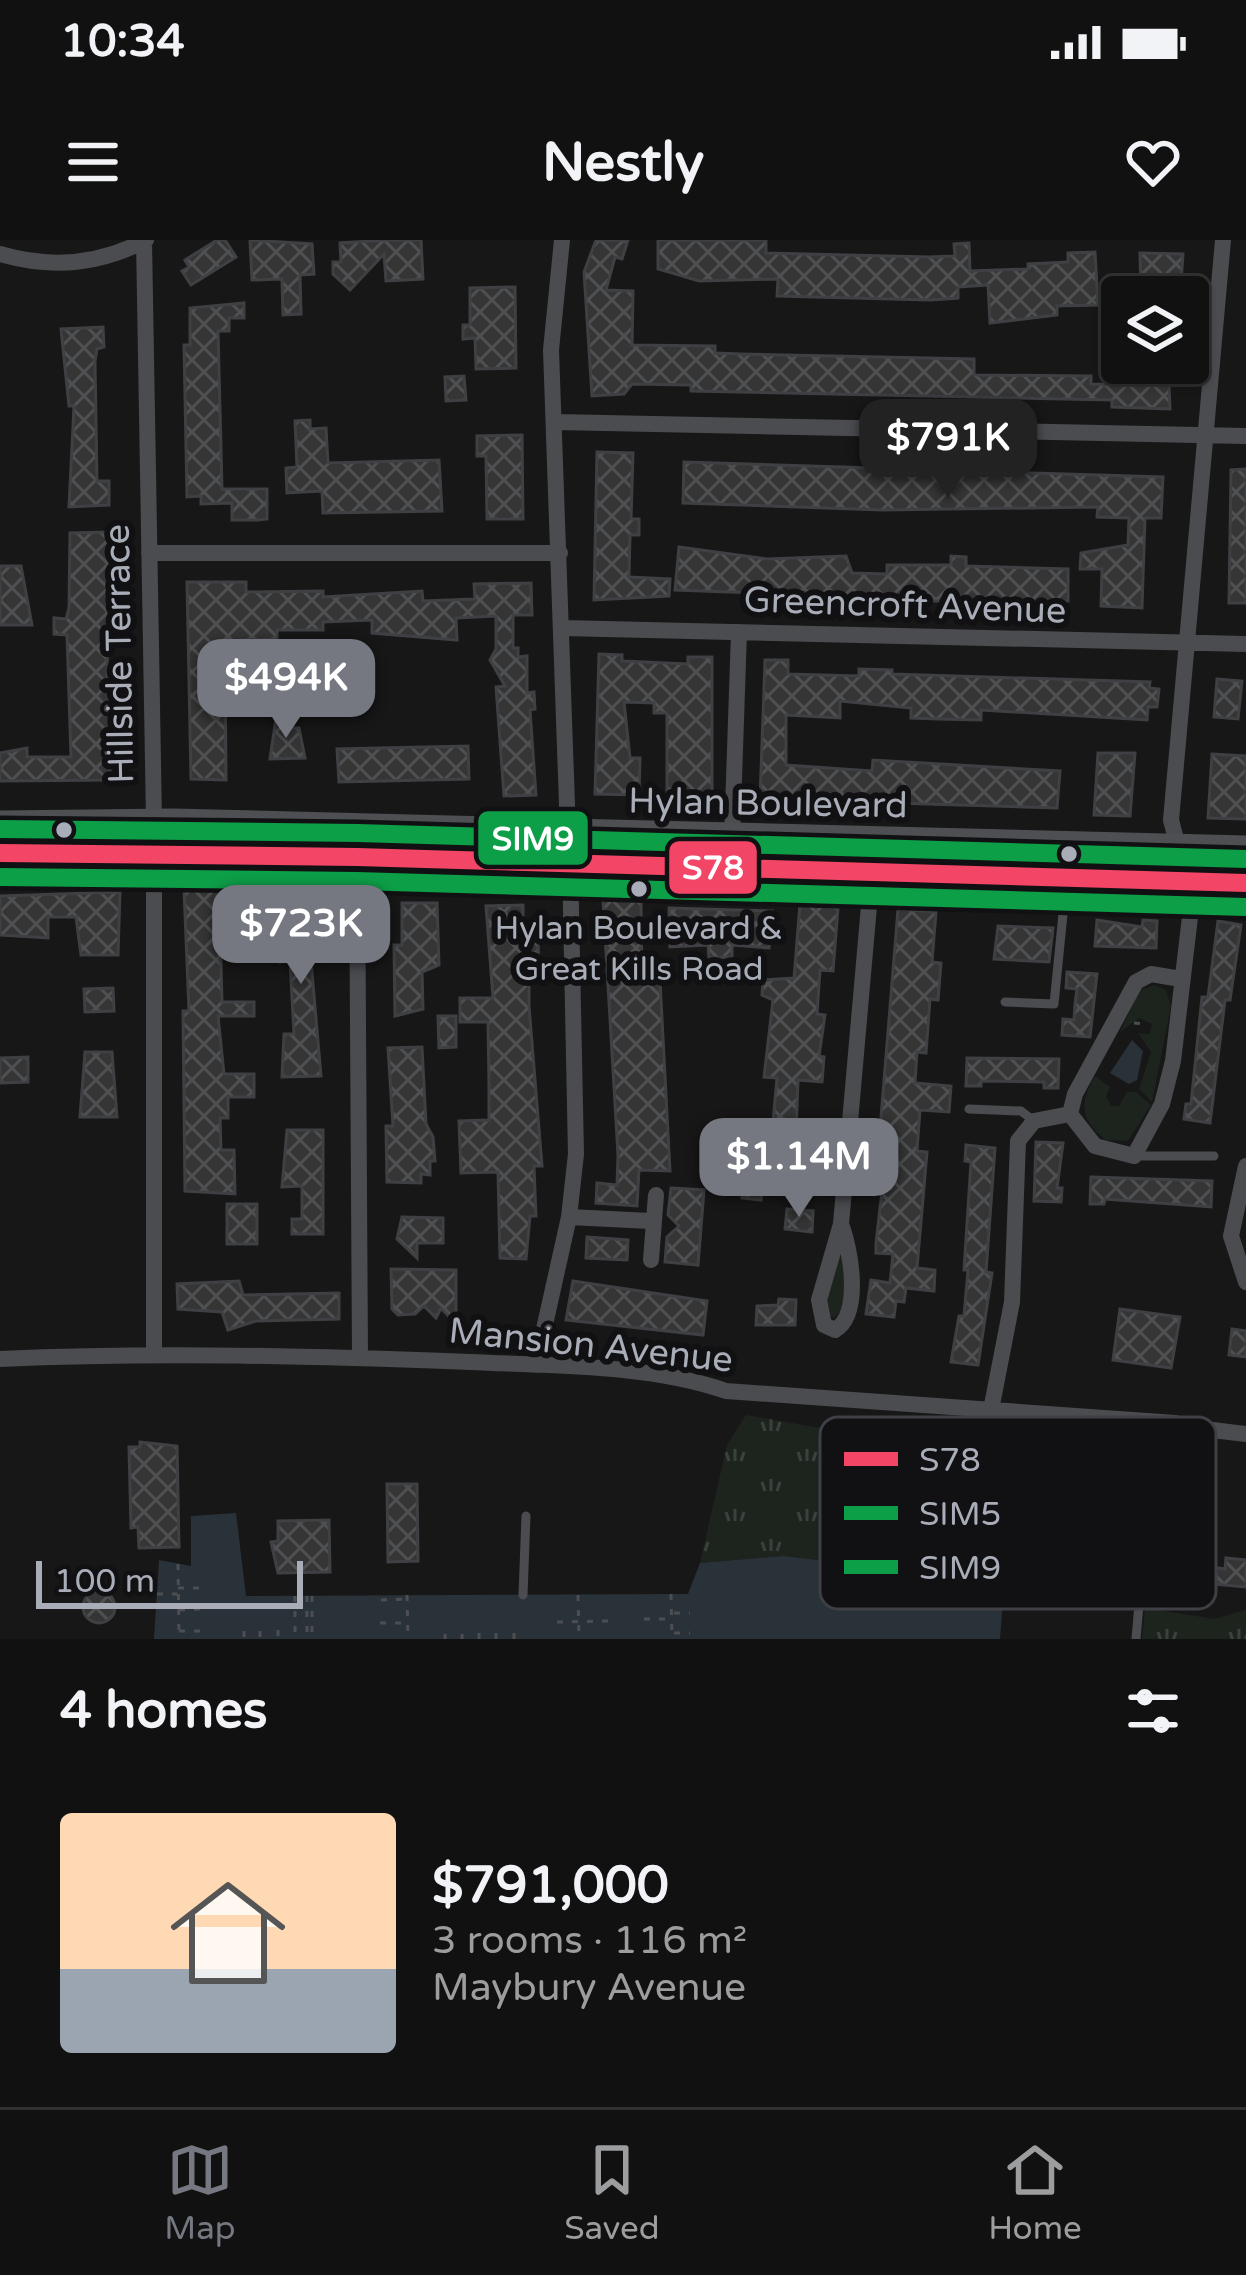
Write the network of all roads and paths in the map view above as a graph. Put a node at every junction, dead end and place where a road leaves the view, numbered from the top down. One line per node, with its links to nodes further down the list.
1 (562, 240): 5 (street)
2 (1222, 240): 7 (street)
3 (144, 241): 4 (street); 8 (street, Hillside Terrace)
4 (0, 254)
5 (556, 422): 7 (street); 9 (street)
6 (1246, 436): 7 (street)
7 (1203, 437): 13 (street)
8 (149, 553): 9 (street); 14 (street, Hillside Terrace)
9 (560, 553): 10 (street)
10 (562, 628): 11 (street, Greencroft Avenue); 16 (street)
11 (739, 632): 13 (street, Greencroft Avenue); 17 (street)
12 (1246, 644): 13 (street, Greencroft Avenue)
13 (1185, 645): 18 (street)
14 (154, 821): 15 (main road, Hylan Boulevard); 16 (main road, Hylan Boulevard); 20 (street, Hillside Terrace)
15 (0, 824)
16 (568, 833): 17 (main road, Hylan Boulevard)
17 (732, 838): 18 (main road, Hylan Boulevard)
18 (1175, 846): 19 (main road, Hylan Boulevard); 26 (street)
19 (1246, 849)
20 (154, 852): 21 (main road, Hylan Boulevard); 22 (main road, Hylan Boulevard); 44 (street, Hillside Terrace)
21 (0, 853)
22 (357, 856): 23 (main road, Hylan Boulevard); 45 (street)
23 (570, 862): 24 (main road, Hylan Boulevard); 39 (street)
24 (872, 872): 25 (main road, Hylan Boulevard); 41 (street)
25 (1066, 879): 26 (main road, Hylan Boulevard); 29 (lane)
26 (1186, 882): 27 (main road, Hylan Boulevard); 28 (street)
27 (1246, 883)
28 (1181, 979): 33 (street); 35 (street)
29 (1005, 1002)
30 (1149, 1024): 31 (path)
31 (1137, 1031)
32 (969, 1109): 34 (lane)
33 (1070, 1114): 34 (street); 35 (street)
34 (1034, 1121): 48 (street)
35 (1134, 1156): 36 (lane)
36 (1214, 1156)
37 (1246, 1166): 43 (street)
38 (656, 1195): 40 (street)
39 (569, 1217): 40 (street); 47 (street)
40 (651, 1221): 42 (street)
41 (842, 1224): 41 (street)
42 (651, 1260)
43 (1246, 1282)
44 (154, 1354): 45 (street, Mansion Avenue); 46 (street, Mansion Avenue)
45 (360, 1358): 47 (street, Mansion Avenue)
46 (0, 1359)
47 (536, 1365): 48 (street, Mansion Avenue)
48 (992, 1410): 49 (street, Mansion Avenue)
49 (1096, 1417)
50 (1216, 1431): 51 (street, Mansion Avenue)
51 (1246, 1434)
52 (526, 1516): 58 (lane)
53 (178, 1564): 55 (path)
54 (200, 1588): 55 (path)
55 (178, 1591): 56 (path); 65 (path)
56 (157, 1594)
57 (671, 1594): 67 (path)
58 (524, 1595)
59 (578, 1595): 72 (path)
60 (295, 1596): 85 (path)
61 (309, 1596): 86 (path)
62 (380, 1600): 70 (path)
63 (200, 1609): 65 (path)
64 (1139, 1609): 89 (lane)
65 (179, 1610): 75 (path)
66 (690, 1613): 67 (path)
67 (672, 1616): 68 (path); 80 (path)
68 (644, 1619)
69 (608, 1621): 72 (path)
70 (408, 1622): 73 (path); 87 (path)
71 (557, 1622): 72 (path)
72 (579, 1622): 88 (path)
73 (380, 1623)
74 (278, 1630): 84 (path)
75 (179, 1631): 76 (path); 81 (path)
76 (200, 1631)
77 (244, 1631): 82 (path)
78 (260, 1631): 83 (path)
79 (690, 1633): 80 (path)
80 (672, 1636)
81 (179, 1639)
82 (244, 1639)
83 (260, 1639)
84 (278, 1639)
85 (295, 1639)
86 (309, 1639)
87 (408, 1639)
88 (579, 1639)
89 (1136, 1639)

